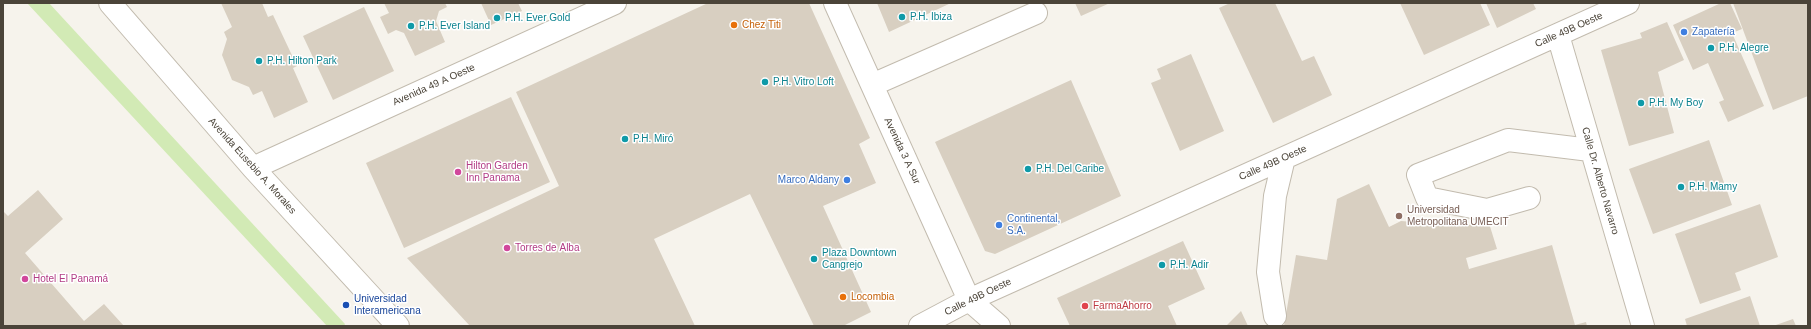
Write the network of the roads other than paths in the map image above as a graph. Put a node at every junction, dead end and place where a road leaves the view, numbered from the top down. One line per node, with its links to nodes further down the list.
1 (110, 3): 10 (street, Avenida Eusebio A. Morales)
2 (615, 3): 10 (street, Avenida 49 A Oeste)
3 (835, 3): 7 (street, Avenida 3 A Sur)
4 (1628, 3): 6 (street, Calle 49B Oeste)
5 (1036, 12): 7 (street)
6 (1558, 35): 8 (street, Calle Dr. Alberto Navarro); 9 (street, Calle 49B Oeste)
7 (872, 85): 12 (street, Avenida 3 A Sur)
8 (1590, 150): 11 (street); 17 (street, Calle Dr. Alberto Navarro)
9 (1284, 158): 12 (street, Calle 49B Oeste); 13 (street)
10 (253, 168): 14 (street, Avenida Eusebio A. Morales)
11 (1528, 198)
12 (969, 300): 15 (street, Calle 49B Oeste); 16 (street)
13 (1274, 316)
14 (398, 326)
15 (920, 326)
16 (999, 326)
17 (1643, 326)

